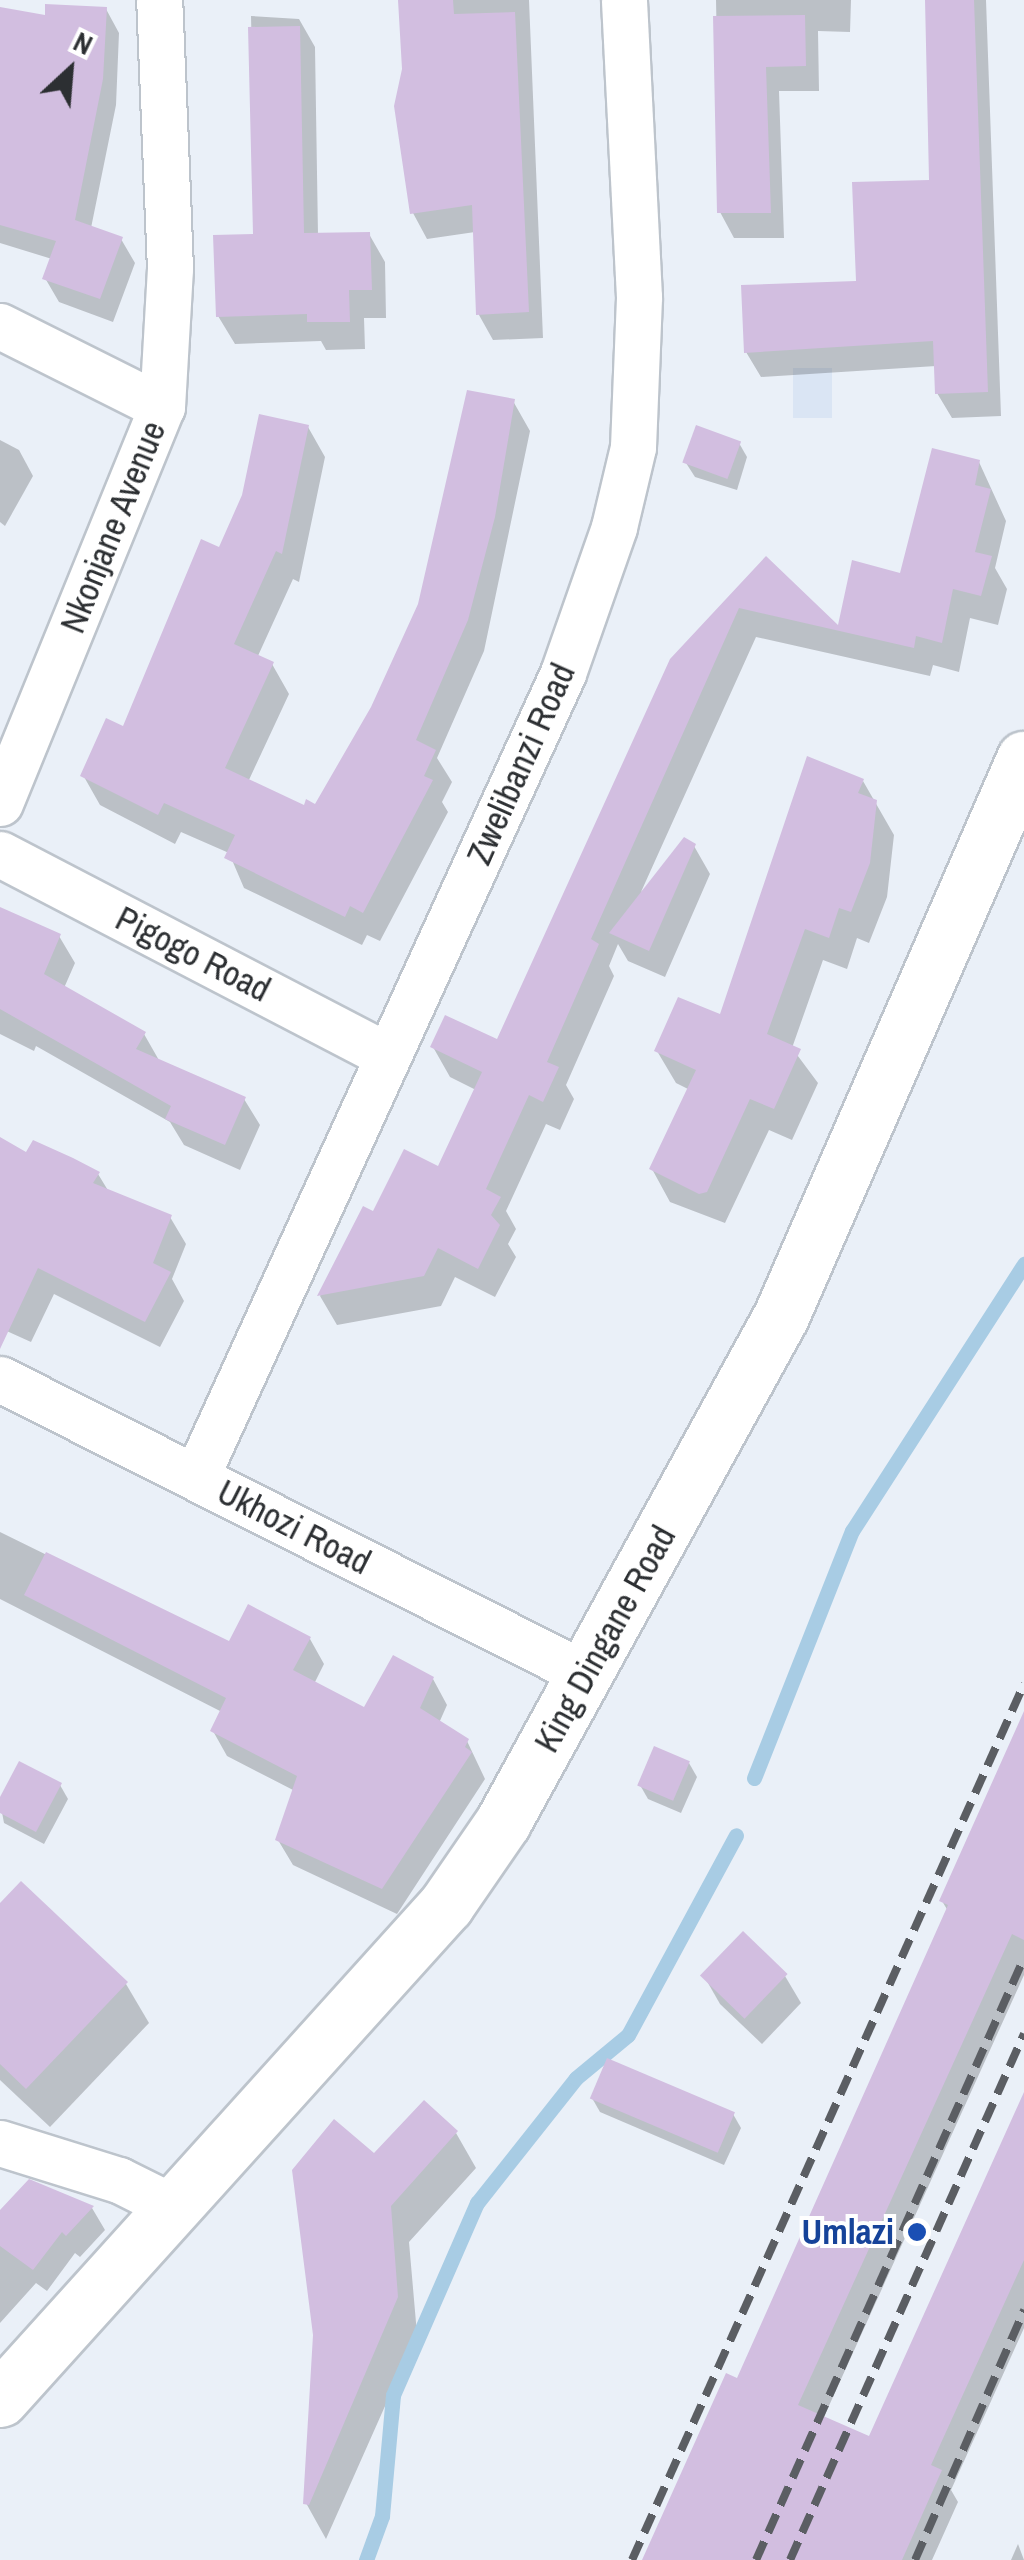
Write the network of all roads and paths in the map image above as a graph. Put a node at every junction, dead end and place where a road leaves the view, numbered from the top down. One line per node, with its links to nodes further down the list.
1 (159, 0): 4 (street, Nkonjane Avenue)
2 (624, 0): 8 (street, Zwelibanzi Road)
3 (0, 326): 4 (street)
4 (162, 407): 6 (street, Nkonjane Avenue)
5 (1024, 759): 11 (street, King Dingane Road)
6 (0, 803)
7 (0, 854): 8 (street, Pigogo Road)
8 (385, 1054): 10 (street, Zwelibanzi Road)
9 (0, 1378): 10 (street, Ukhozi Road)
10 (196, 1478): 11 (street, Ukhozi Road)
11 (587, 1675): 13 (street, King Dingane Road)
12 (0, 2143): 13 (street)
13 (176, 2208): 14 (street, King Dingane Road)
14 (0, 2399)

